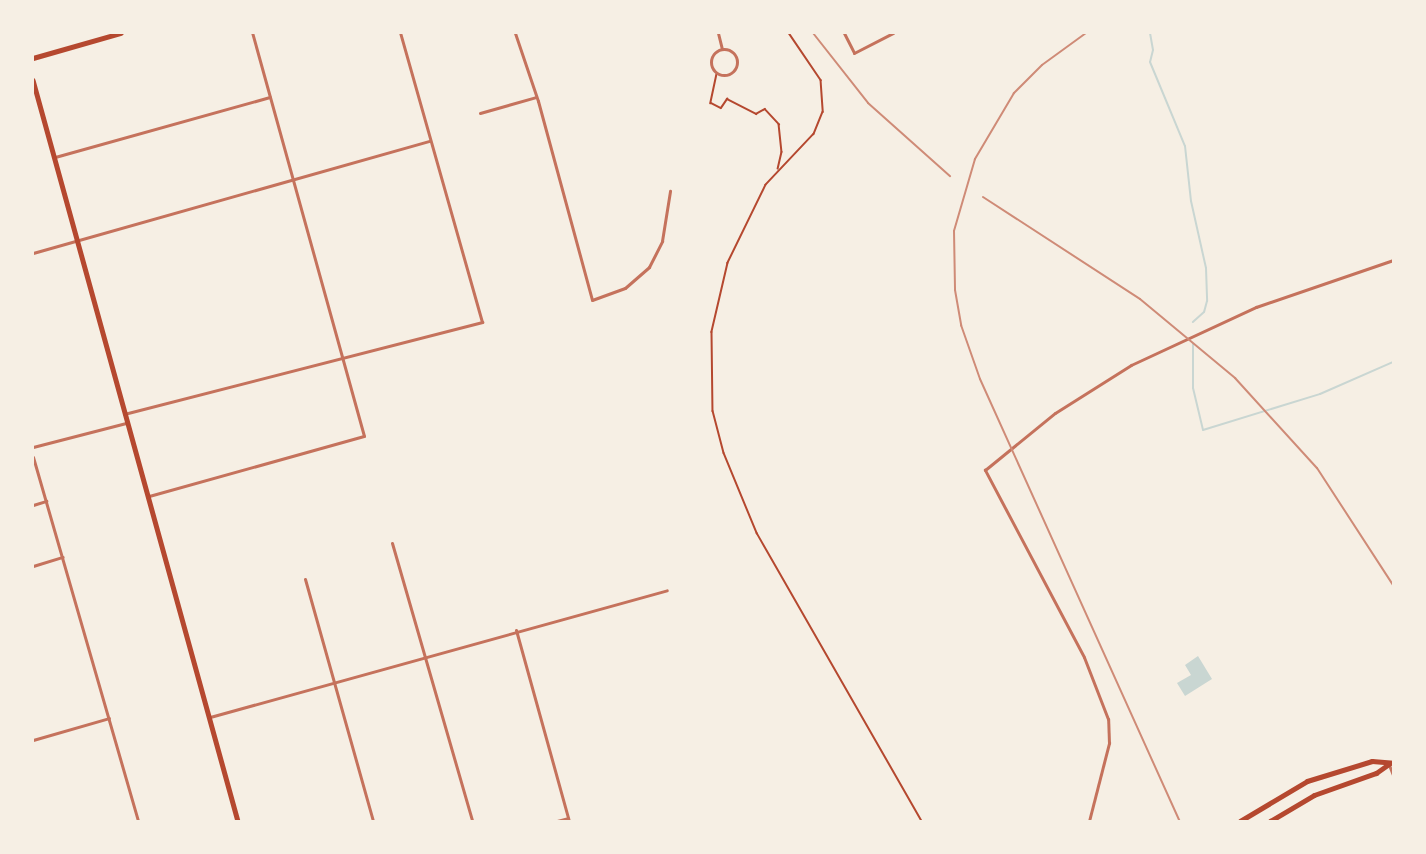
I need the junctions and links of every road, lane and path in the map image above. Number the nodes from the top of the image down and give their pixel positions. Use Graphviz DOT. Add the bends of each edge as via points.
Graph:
graph roads {
  1 [pos="121,33"];
  2 [pos="252,33"];
  3 [pos="400,33"];
  4 [pos="515,33"];
  5 [pos="718,33"];
  6 [pos="789,33"];
  7 [pos="844,33"];
  8 [pos="893,33"];
  9 [pos="722,49"];
  10 [pos="33,58"];
  11 [pos="717,74"];
  12 [pos="33,80"];
  13 [pos="270,97"];
  14 [pos="536,97"];
  15 [pos="480,113"];
  16 [pos="430,141"];
  17 [pos="53,158"];
  18 [pos="778,170"];
  19 [pos="293,180"];
  20 [pos="670,191"];
  21 [pos="76,240"];
  22 [pos="33,253"];
  23 [pos="1393,260"];
  24 [pos="342,357"];
  25 [pos="124,414"];
  26 [pos="126,423"];
  27 [pos="33,447"];
  28 [pos="33,457"];
  29 [pos="147,497"];
  30 [pos="46,501"];
  31 [pos="33,505"];
  32 [pos="392,543"];
  33 [pos="63,557"];
  34 [pos="33,566"];
  35 [pos="305,579"];
  36 [pos="668,590"];
  37 [pos="516,630"];
  38 [pos="424,654"];
  39 [pos="333,681"];
  40 [pos="210,717"];
  41 [pos="110,718"];
  42 [pos="33,740"];
  43 [pos="1391,763"];
  44 [pos="1393,775"];
  45 [pos="569,819"];
  46 [pos="138,821"];
  47 [pos="238,821"];
  48 [pos="374,821"];
  49 [pos="472,821"];
  50 [pos="557,821"];
  51 [pos="922,821"];
  52 [pos="1089,821"];
  53 [pos="1240,821"];
  54 [pos="1270,821"];
  1 -- 10 [label="main road"];
  2 -- 13 [label="street"];
  3 -- 16 [label="street"];
  4 -- 14 [label="street"];
  5 -- 9 [label="street"];
  6 -- 18 [label="path" via="817,71 824,106 814,134"];
  7 -- 8 [label="street" via="854,53"];
  9 -- 11 [label="street" via="711,59"];
  9 -- 11 [label="street" via="731,51 737,62 730,74"];
  11 -- 18 [label="path" via="711,103 721,108 727,99 756,114 765,109 779,124 782,152"];
  12 -- 17 [label="main road"];
  13 -- 17 [label="street"];
  13 -- 19 [label="street"];
  14 -- 15 [label="street"];
  14 -- 20 [label="street" via="592,300 625,288 649,267 662,241"];
  16 -- 19 [label="street"];
  16 -- 24 [label="street" via="482,322"];
  17 -- 21 [label="main road"];
  18 -- 51 [label="path" via="743,227 722,282 711,350 717,430 757,533"];
  19 -- 21 [label="street"];
  19 -- 24 [label="street"];
  21 -- 22 [label="street"];
  21 -- 25 [label="main road"];
  23 -- 52 [label="street" via="1247,312 1092,387 985,470 1084,657 1108,719 1109,743"];
  24 -- 25 [label="street"];
  24 -- 29 [label="street" via="364,436"];
  25 -- 26 [label="main road"];
  26 -- 27 [label="street"];
  26 -- 29 [label="main road"];
  28 -- 30 [label="street"];
  29 -- 40 [label="main road"];
  30 -- 31 [label="street"];
  30 -- 33 [label="street"];
  32 -- 38 [label="street"];
  33 -- 34 [label="street"];
  33 -- 41 [label="street"];
  35 -- 39 [label="street"];
  36 -- 37 [label="street"];
  37 -- 38 [label="street"];
  37 -- 45 [label="street"];
  38 -- 39 [label="street"];
  38 -- 49 [label="street"];
  39 -- 40 [label="street"];
  39 -- 48 [label="street"];
  40 -- 47 [label="main road"];
  41 -- 42 [label="street"];
  41 -- 46 [label="street"];
  43 -- 44 [label="street"];
  43 -- 53 [label="main road" via="1372,761 1308,781"];
  43 -- 54 [label="main road" via="1376,773 1314,795"];
  45 -- 50 [label="street"];
}
